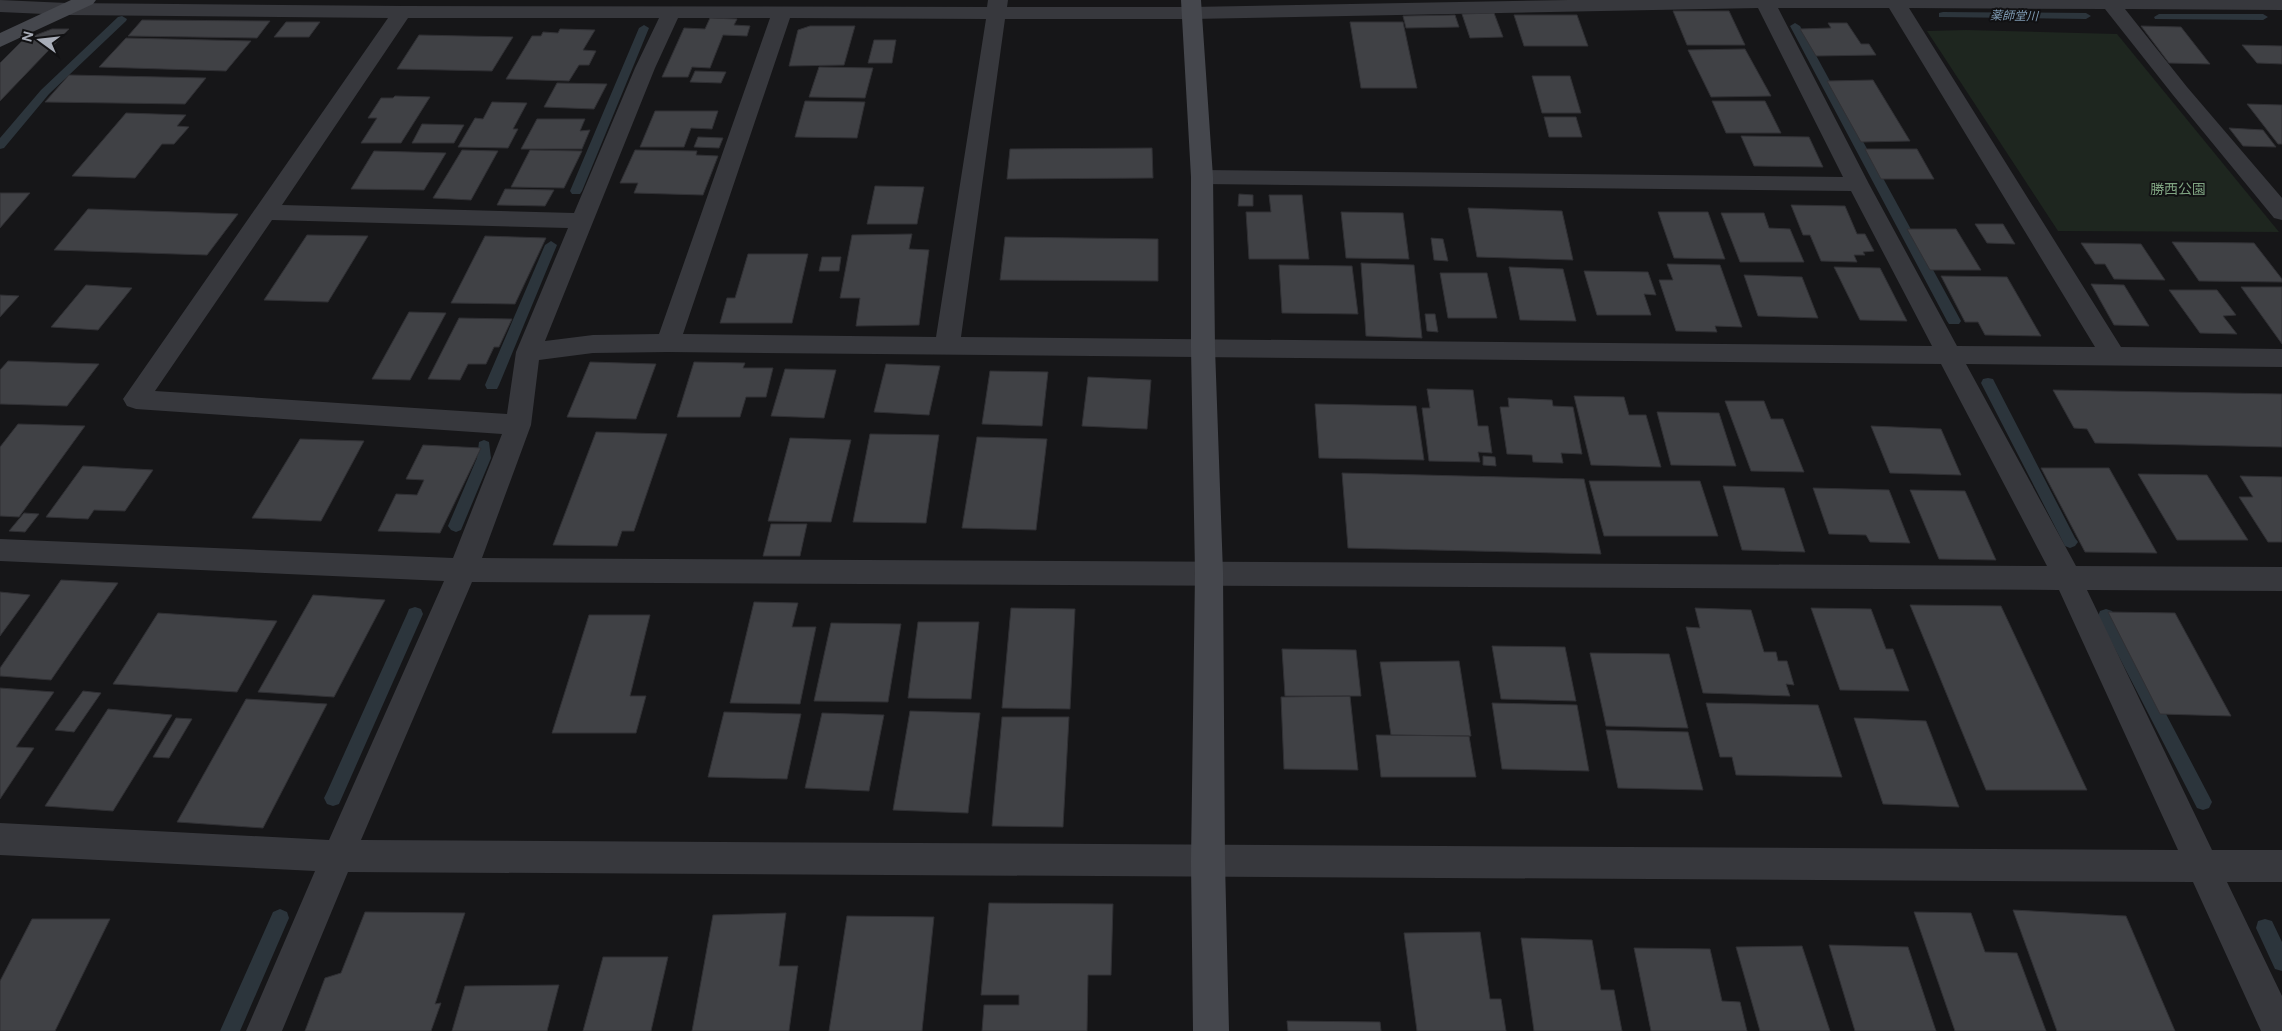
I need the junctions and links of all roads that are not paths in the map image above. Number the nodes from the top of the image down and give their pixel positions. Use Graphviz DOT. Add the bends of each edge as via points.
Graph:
graph roads {
  1 [pos="86,0"];
  2 [pos="1764,1"];
  3 [pos="1895,1"];
  4 [pos="2109,1"];
  5 [pos="1483,3"];
  6 [pos="2282,4"];
  7 [pos="0,6"];
  8 [pos="997,6"];
  9 [pos="1191,6"];
  10 [pos="67,9"];
  11 [pos="672,11"];
  12 [pos="402,12"];
  13 [pos="782,13"];
  14 [pos="0,41"];
  15 [pos="1202,177"];
  16 [pos="1858,184"];
  17 [pos="266,212"];
  18 [pos="2282,213"];
  19 [pos="583,221"];
  20 [pos="668,344"];
  21 [pos="947,346"];
  22 [pos="1203,348"];
  23 [pos="528,352"];
  24 [pos="1950,356"];
  25 [pos="2114,357"];
  26 [pos="2282,358"];
  27 [pos="518,425"];
  28 [pos="0,550"];
  29 [pos="463,570"];
  30 [pos="1209,573"];
  31 [pos="2068,579"];
  32 [pos="2282,579"];
  33 [pos="0,839"];
  34 [pos="338,856"];
  35 [pos="1208,862"];
  36 [pos="2201,865"];
  37 [pos="2282,866"];
  38 [pos="264,1031"];
  39 [pos="1211,1031"];
  40 [pos="2280,1031"];
  1 -- 10 [label="street"];
  2 -- 3 [label="street"];
  2 -- 5 [label="street"];
  2 -- 16 [label="street"];
  3 -- 4 [label="street"];
  3 -- 25 [label="street"];
  4 -- 6 [label="street"];
  4 -- 18 [label="street"];
  5 -- 9 [label="street"];
  7 -- 10 [label="street"];
  8 -- 9 [label="street"];
  8 -- 13 [label="street"];
  8 -- 21 [label="street"];
  9 -- 15 [label="street"];
  10 -- 12 [label="street"];
  10 -- 14 [label="street"];
  11 -- 12 [label="street"];
  11 -- 13 [label="street"];
  11 -- 19 [label="street" via="645,68"];
  12 -- 17 [label="street"];
  13 -- 20 [label="street"];
  15 -- 16 [label="street"];
  15 -- 22 [label="street"];
  16 -- 24 [label="street"];
  17 -- 19 [label="street"];
  17 -- 27 [label="street" via="136,399"];
  19 -- 23 [label="street"];
  20 -- 21 [label="street"];
  20 -- 23 [label="street" via="593,344"];
  21 -- 22 [label="street"];
  22 -- 24 [label="street"];
  22 -- 30 [label="street"];
  23 -- 27 [label="street"];
  24 -- 25 [label="street"];
  24 -- 31 [label="street"];
  25 -- 26 [label="street"];
  27 -- 29 [label="street"];
  28 -- 29 [label="street"];
  29 -- 30 [label="street"];
  29 -- 34 [label="street"];
  30 -- 31 [label="street"];
  30 -- 35 [label="street"];
  31 -- 32 [label="street"];
  31 -- 36 [label="street"];
  33 -- 34 [label="street"];
  34 -- 35 [label="street"];
  34 -- 38 [label="street"];
  35 -- 36 [label="street"];
  35 -- 39 [label="street"];
  36 -- 37 [label="street"];
  36 -- 40 [label="street"];
}
